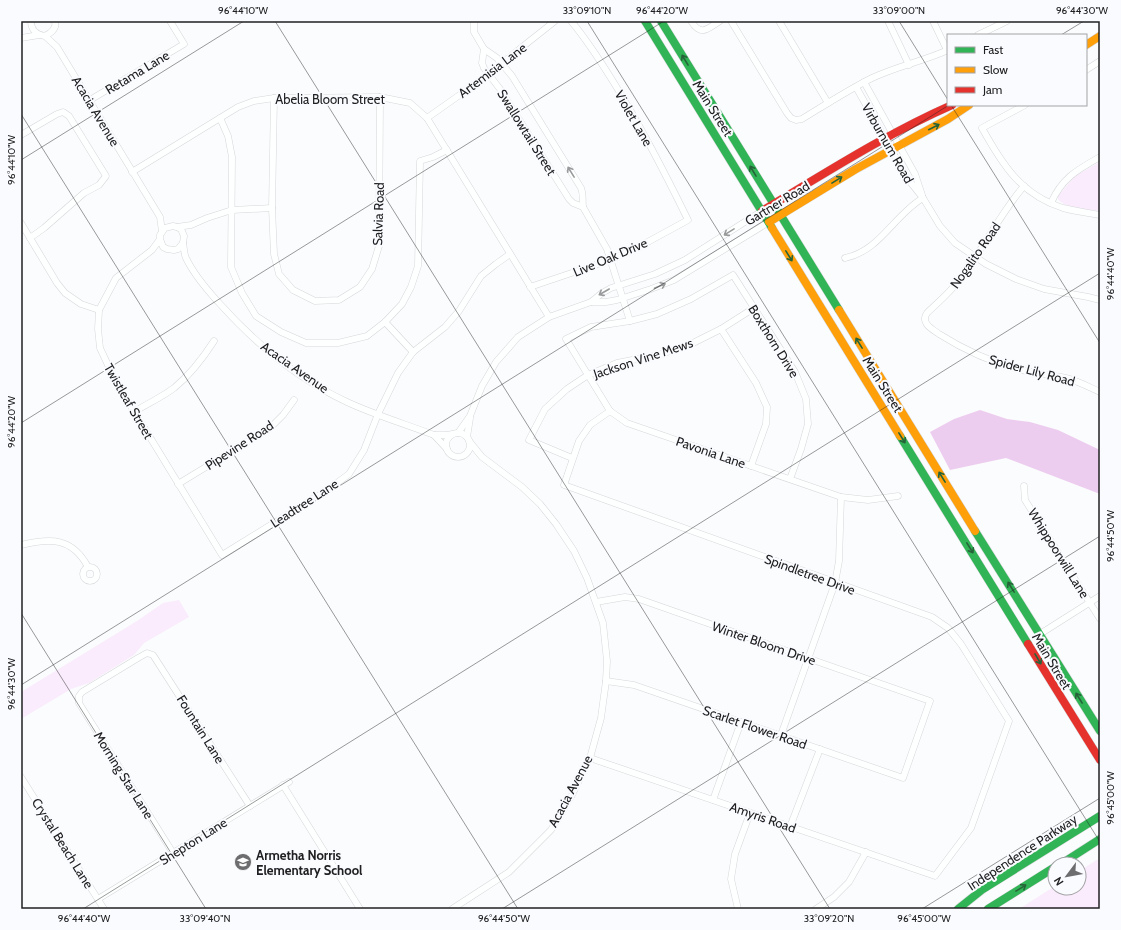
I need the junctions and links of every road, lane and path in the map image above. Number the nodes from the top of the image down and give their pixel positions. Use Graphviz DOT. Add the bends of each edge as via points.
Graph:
graph roads {
  1 [pos="170,21"];
  2 [pos="474,21"];
  3 [pos="555,21"];
  4 [pos="571,21"];
  5 [pos="645,21"];
  6 [pos="661,21"];
  7 [pos="691,21"];
  8 [pos="720,21"];
  9 [pos="731,21"];
  10 [pos="779,21"];
  11 [pos="888,21"];
  12 [pos="933,21"];
  13 [pos="1007,21"];
  14 [pos="31,22"];
  15 [pos="56,24"];
  16 [pos="980,34"];
  17 [pos="42,36"];
  18 [pos="1100,36"];
  19 [pos="21,38"];
  20 [pos="1087,44"];
  21 [pos="57,47"];
  22 [pos="484,49"];
  23 [pos="947,50"];
  24 [pos="1100,62"];
  25 [pos="501,64"];
  26 [pos="909,65"];
  27 [pos="1087,69"];
  28 [pos="488,73"];
  29 [pos="864,82"];
  30 [pos="856,87"];
  31 [pos="380,97"];
  32 [pos="274,98"];
  33 [pos="90,100"];
  34 [pos="828,103"];
  35 [pos="949,106"];
  36 [pos="968,106"];
  37 [pos="1023,106"];
  38 [pos="220,118"];
  39 [pos="427,118"];
  40 [pos="893,134"];
  41 [pos="21,135"];
  42 [pos="884,138"];
  43 [pos="899,145"];
  44 [pos="447,150"];
  45 [pos="891,150"];
  46 [pos="1100,157"];
  47 [pos="132,172"];
  48 [pos="1024,186"];
  49 [pos="923,198"];
  50 [pos="1052,203"];
  51 [pos="774,204"];
  52 [pos="583,207"];
  53 [pos="272,208"];
  54 [pos="232,210"];
  55 [pos="762,212"];
  56 [pos="1100,215"];
  57 [pos="780,216"];
  58 [pos="160,217"];
  59 [pos="688,220"];
  60 [pos="769,222"];
  61 [pos="21,223"];
  62 [pos="175,226"];
  63 [pos="192,226"];
  64 [pos="162,231"];
  65 [pos="30,238"];
  66 [pos="160,239"];
  67 [pos="184,242"];
  68 [pos="167,249"];
  69 [pos="152,250"];
  70 [pos="174,250"];
  71 [pos="510,254"];
  72 [pos="975,257"];
  73 [pos="186,258"];
  74 [pos="845,258"];
  75 [pos="610,260"];
  76 [pos="619,286"];
  77 [pos="530,287"];
  78 [pos="622,298"];
  79 [pos="1100,300"];
  80 [pos="591,302"];
  81 [pos="754,308"];
  82 [pos="99,310"];
  83 [pos="549,317"];
  84 [pos="630,321"];
  85 [pos="385,322"];
  86 [pos="925,322"];
  87 [pos="721,329"];
  88 [pos="214,341"];
  89 [pos="413,352"];
  90 [pos="588,375"];
  91 [pos="1100,392"];
  92 [pos="294,400"];
  93 [pos="610,411"];
  94 [pos="134,412"];
  95 [pos="378,414"];
  96 [pos="470,416"];
  97 [pos="455,433"];
  98 [pos="434,435"];
  99 [pos="468,439"];
  100 [pos="447,450"];
  101 [pos="467,454"];
  102 [pos="482,457"];
  103 [pos="572,458"];
  104 [pos="751,466"];
  105 [pos="790,479"];
  106 [pos="178,484"];
  107 [pos="1024,486"];
  108 [pos="898,496"];
  109 [pos="841,497"];
  110 [pos="21,545"];
  111 [pos="222,555"];
  112 [pos="88,568"];
  113 [pos="835,583"];
  114 [pos="1100,596"];
  115 [pos="596,602"];
  116 [pos="1090,603"];
  117 [pos="1100,619"];
  118 [pos="1040,634"];
  119 [pos="808,658"];
  120 [pos="606,681"];
  121 [pos="79,696"];
  122 [pos="741,722"];
  123 [pos="1100,731"];
  124 [pos="781,736"];
  125 [pos="820,749"];
  126 [pos="590,758"];
  127 [pos="1100,760"];
  128 [pos="21,777"];
  129 [pos="903,778"];
  130 [pos="713,800"];
  131 [pos="250,806"];
  132 [pos="750,813"];
  133 [pos="1100,816"];
  134 [pos="790,827"];
  135 [pos="1100,840"];
  136 [pos="866,852"];
  137 [pos="173,853"];
  138 [pos="1074,856"];
  139 [pos="1047,873"];
  140 [pos="935,876"];
  141 [pos="98,899"];
  142 [pos="104,909"];
  143 [pos="360,909"];
  144 [pos="452,909"];
  145 [pos="738,909"];
  146 [pos="816,909"];
  147 [pos="958,909"];
  148 [pos="988,909"];
  1 -- 33 [label="street, Retama Lane" via="184,44"];
  2 -- 22 [label="street, Swallowtail Street" via="474,32"];
  3 -- 25 [label="street, Artemisia Lane"];
  4 -- 59 [label="street, Violet Lane" via="583,35 626,103"];
  5 -- 55 [label="main road, Main Street"];
  51 -- 6 [label="main road, Main Street, one-way"];
  7 -- 8 [label="street" via="696,29 704,31"];
  9 -- 34 [label="street" via="787,113 794,120 802,119"];
  10 -- 34 [label="street"];
  11 -- 26 [label="street"];
  12 -- 23 [label="street"];
  13 -- 16 [label="street"];
  14 -- 17 [label="street" via="33,30"];
  14 -- 19 [label="street"];
  15 -- 17 [label="street"];
  15 -- 21 [label="street"];
  17 -- 19 [label="street"];
  17 -- 21 [label="street"];
  18 -- 20 [label="main road"];
  21 -- 33 [label="street, Acacia Avenue"];
  22 -- 25 [label="street, Swallowtail Street"];
  22 -- 28 [label="street, Swallowtail Street" via="482,63"];
  23 -- 26 [label="street"];
  24 -- 27 [label="street"];
  25 -- 28 [label="street, Artemisia Lane"];
  52 -- 25 [label="street, Swallowtail Street, one-way" via="584,194 581,188 512,76"];
  26 -- 29 [label="street"];
  28 -- 39 [label="street, Artemisia Lane"];
  28 -- 52 [label="street, Swallowtail Street" via="569,199"];
  29 -- 30 [label="street"];
  29 -- 40 [label="street, Virburnum Road"];
  30 -- 34 [label="street"];
  30 -- 42 [label="street, Virburnum Road"];
  31 -- 32 [label="street, Abelia Bloom Street"];
  31 -- 39 [label="street, Abelia Bloom Street" via="410,103"];
  31 -- 53 [label="street, Salvia Road" via="379,246 372,269 360,287 339,300 315,301 293,290 279,274 274,254"];
  32 -- 38 [label="street, Abelia Bloom Street" via="254,101"];
  32 -- 53 [label="street, Salvia Road"];
  33 -- 47 [label="street, Acacia Avenue"];
  35 -- 40 [label="main road, Gartner Road"];
  43 -- 36 [label="main road, Gartner Road, one-way"];
  37 -- 48 [label="street" via="982,128 1002,164"];
  38 -- 47 [label="street, Abelia Bloom Street"];
  38 -- 54 [label="street" via="228,136 232,157"];
  39 -- 44 [label="street, Abelia Bloom Street"];
  40 -- 42 [label="main road, Gartner Road"];
  40 -- 43 [label="street, Virburnum Road"];
  41 -- 65 [label="street" via="63,112 69,116 106,176 99,185 84,193"];
  42 -- 45 [label="street, Virburnum Road"];
  42 -- 51 [label="main road, Gartner Road"];
  43 -- 45 [label="main road, Gartner Road"];
  43 -- 49 [label="street, Virburnum Road" via="915,174"];
  44 -- 71 [label="street, Abelia Bloom Street"];
  44 -- 85 [label="street" via="420,161 418,266 402,304"];
  45 -- 49 [label="street, Virburnum Road" via="906,178"];
  57 -- 45 [label="main road, Gartner Road, one-way"];
  46 -- 50 [label="street" via="1070,176 1058,190"];
  47 -- 58 [label="street, Acacia Avenue"];
  48 -- 50 [label="street"];
  48 -- 72 [label="street, Nogalito Road"];
  49 -- 72 [label="street, Virburnum Road" via="945,232 961,248"];
  49 -- 74 [label="street" via="907,210 873,246"];
  50 -- 56 [label="street"];
  51 -- 55 [label="main road, Gartner Road"];
  51 -- 57 [label="main road, Main Street"];
  52 -- 75 [label="street, Swallowtail Street" via="607,248"];
  53 -- 54 [label="street"];
  54 -- 63 [label="street" via="206,218"];
  54 -- 85 [label="street" via="232,267 242,293 256,316 281,332 306,343 338,343 367,336"];
  55 -- 60 [label="main road, Main Street"];
  55 -- 76 [label="street, Gartner Road, one-way" via="685,260 655,274"];
  57 -- 60 [label="main road, Gartner Road"];
  118 -- 57 [label="main road, Main Street, one-way"];
  58 -- 62 [label="street, Acacia Avenue"];
  58 -- 64 [label="street, Acacia Avenue"];
  59 -- 75 [label="street, Live Oak Drive"];
  78 -- 60 [label="street, Gartner Road, one-way" via="674,280"];
  60 -- 127 [label="main road, Main Street, one-way"];
  61 -- 65 [label="street"];
  62 -- 63 [label="street"];
  62 -- 64 [label="street" via="168,226"];
  62 -- 67 [label="street" via="183,232"];
  63 -- 67 [label="street"];
  64 -- 66 [label="street"];
  65 -- 82 [label="street" via="57,283 66,293 80,304"];
  66 -- 68 [label="street" via="161,244"];
  66 -- 69 [label="street, Twistleaf Street"];
  67 -- 70 [label="street" via="181,247"];
  67 -- 73 [label="street, Acacia Avenue"];
  68 -- 69 [label="street"];
  68 -- 70 [label="street"];
  69 -- 82 [label="street, Twistleaf Street" via="116,278"];
  70 -- 73 [label="street, Acacia Avenue"];
  71 -- 77 [label="street, Abelia Bloom Street"];
  71 -- 89 [label="street, Leadtree Lane" via="481,276 459,311"];
  72 -- 79 [label="street, Virburnum Road" via="1025,283"];
  72 -- 86 [label="street, Nogalito Road" via="951,290 925,316"];
  73 -- 95 [label="street, Acacia Avenue" via="210,293 268,351 327,391"];
  75 -- 76 [label="street, Swallowtail Street"];
  75 -- 77 [label="street, Live Oak Drive"];
  76 -- 78 [label="street, Swallowtail Street"];
  76 -- 80 [label="street, Gartner Road, one-way" via="602,293"];
  77 -- 83 [label="street, Abelia Bloom Street"];
  78 -- 80 [label="street, Gartner Road"];
  78 -- 84 [label="street, Swallowtail Street"];
  80 -- 83 [label="street, Gartner Road"];
  81 -- 84 [label="street, Boxthorn Drive" via="733,275 692,299 658,314"];
  81 -- 87 [label="street, Jackson Vine Mews"];
  81 -- 105 [label="street, Boxthorn Drive" via="795,372 806,399 808,424"];
  82 -- 94 [label="street, Twistleaf Street" via="100,348"];
  83 -- 96 [label="street, Gartner Road" via="518,337 496,362 482,386"];
  84 -- 90 [label="street, Pavonia Lane" via="591,327 566,339"];
  85 -- 89 [label="street"];
  86 -- 91 [label="street, Spider Lily Road" via="956,344 990,360 1025,371 1070,379"];
  87 -- 90 [label="street, Jackson Vine Mews" via="686,346 658,355 617,363"];
  87 -- 104 [label="street" via="756,383 766,407 766,424"];
  88 -- 94 [label="street" via="202,359 173,389"];
  89 -- 95 [label="street, Leadtree Lane" via="398,373"];
  90 -- 93 [label="street, Pavonia Lane"];
  90 -- 103 [label="street, Jackson Vine Mews" via="567,389 545,409 529,440"];
  92 -- 106 [label="street, Pipevine Road" via="270,428"];
  93 -- 103 [label="street" via="590,425"];
  93 -- 104 [label="street, Pavonia Lane" via="628,423"];
  94 -- 106 [label="street, Twistleaf Street"];
  95 -- 98 [label="street, Acacia Avenue"];
  95 -- 111 [label="street, Leadtree Lane" via="364,450 349,474"];
  96 -- 97 [label="street"];
  96 -- 99 [label="street"];
  97 -- 98 [label="street"];
  97 -- 99 [label="street"];
  97 -- 100 [label="street" via="446,440"];
  98 -- 100 [label="street"];
  99 -- 101 [label="street" via="470,446"];
  99 -- 102 [label="street"];
  100 -- 101 [label="street" via="453,456"];
  101 -- 102 [label="street"];
  102 -- 115 [label="street, Acacia Avenue" via="522,487 556,524 574,551"];
  103 -- 113 [label="street, Spindletree Drive" via="564,486"];
  104 -- 105 [label="street, Pavonia Lane"];
  105 -- 109 [label="street, Pavonia Lane"];
  106 -- 111 [label="street, Twistleaf Street"];
  107 -- 116 [label="street, Whippoorwill Lane" via="1026,500"];
  108 -- 109 [label="street, Pavonia Lane" via="868,500"];
  109 -- 113 [label="street" via="839,561"];
  110 -- 112 [label="street" via="46,540 61,542 77,552"];
  113 -- 119 [label="street"];
  113 -- 140 [label="street, Spindletree Drive" via="932,617 948,628 961,644 1009,721 971,828"];
  114 -- 116 [label="street"];
  115 -- 119 [label="street, Winter Bloom Drive" via="625,597 639,599"];
  115 -- 120 [label="street, Acacia Avenue" via="603,623 607,661"];
  116 -- 117 [label="street, Whippoorwill Lane"];
  116 -- 118 [label="street"];
  123 -- 118 [label="main road, Main Street, one-way"];
  119 -- 124 [label="street"];
  119 -- 129 [label="street, Winter Bloom Drive" via="930,701"];
  120 -- 122 [label="street, Scarlet Flower Road" via="634,685"];
  120 -- 126 [label="street, Acacia Avenue" via="601,718"];
  121 -- 131 [label="street, Fountain Lane" via="138,658 150,654"];
  121 -- 137 [label="street, Morning Star Lane" via="81,705"];
  122 -- 124 [label="street, Scarlet Flower Road"];
  122 -- 130 [label="street"];
  124 -- 125 [label="street, Scarlet Flower Road"];
  125 -- 129 [label="street, Scarlet Flower Road"];
  125 -- 134 [label="street"];
  126 -- 130 [label="street, Amyris Road"];
  126 -- 144 [label="street, Acacia Avenue" via="551,830 509,872"];
  128 -- 141 [label="street, Crystal Beach Lane"];
  130 -- 132 [label="street, Amyris Road"];
  131 -- 137 [label="street, Shepton Lane"];
  131 -- 143 [label="street, Shepton Lane" via="286,784"];
  132 -- 134 [label="street, Amyris Road"];
  132 -- 145 [label="street" via="735,854 731,879"];
  133 -- 147 [label="main road, Independence Parkway" via="984,889"];
  134 -- 136 [label="street, Amyris Road"];
  135 -- 138 [label="main road"];
  136 -- 140 [label="street, Amyris Road"];
  136 -- 146 [label="street" via="849,882"];
  137 -- 141 [label="street, Shepton Lane"];
  148 -- 139 [label="main road, one-way"];
  141 -- 142 [label="street, Crystal Beach Lane"];
}
